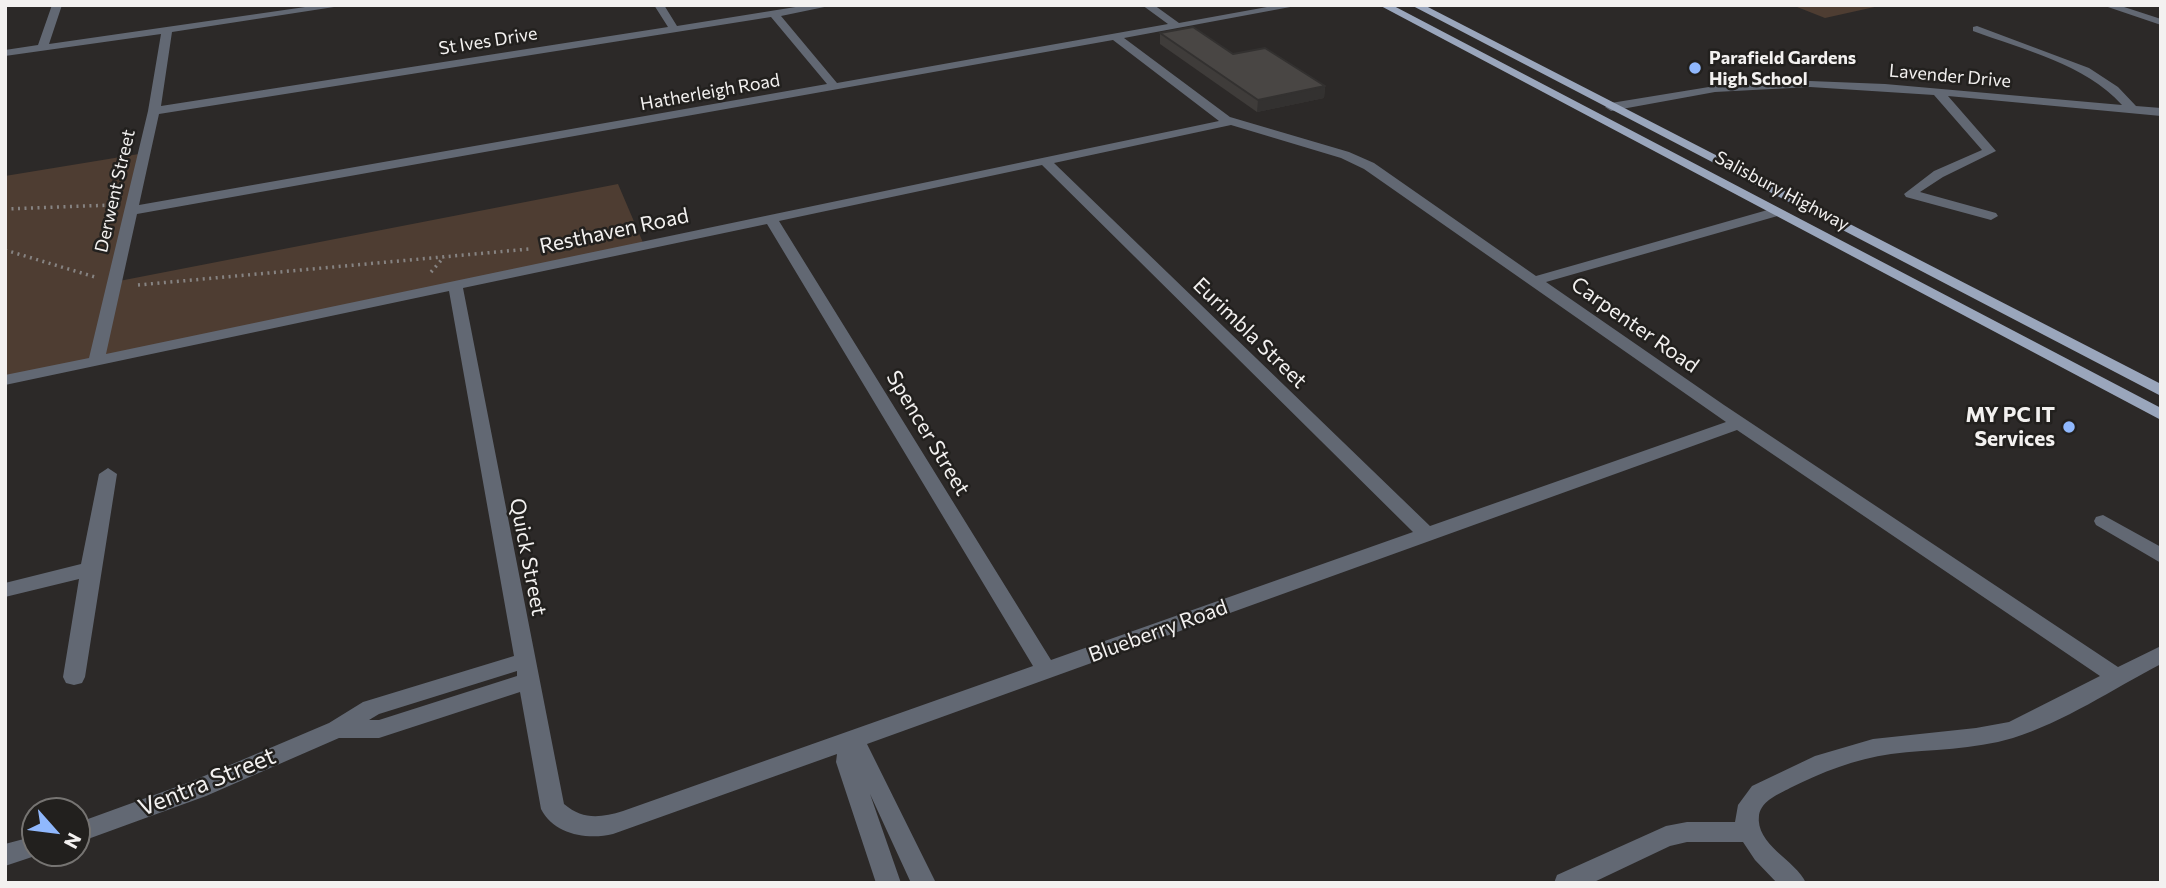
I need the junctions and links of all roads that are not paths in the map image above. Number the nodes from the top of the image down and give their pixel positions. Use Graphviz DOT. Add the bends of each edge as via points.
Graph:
graph roads {
  1 [pos="57,5"];
  2 [pos="342,5"];
  3 [pos="659,5"];
  4 [pos="829,5"];
  5 [pos="1147,5"];
  6 [pos="1296,5"];
  7 [pos="1384,5"];
  8 [pos="1416,5"];
  9 [pos="2107,5"];
  10 [pos="774,14"];
  11 [pos="2161,22"];
  12 [pos="1179,27"];
  13 [pos="167,29"];
  14 [pos="674,29"];
  15 [pos="1977,29"];
  16 [pos="1117,38"];
  17 [pos="42,47"];
  18 [pos="5,53"];
  19 [pos="836,88"];
  20 [pos="1938,92"];
  21 [pos="1611,107"];
  22 [pos="2132,109"];
  23 [pos="154,111"];
  24 [pos="1588,112"];
  25 [pos="2161,112"];
  26 [pos="1230,122"];
  27 [pos="1045,161"];
  28 [pos="1800,204"];
  29 [pos="130,211"];
  30 [pos="1776,212"];
  31 [pos="1991,216"];
  32 [pos="771,219"];
  33 [pos="1534,281"];
  34 [pos="455,285"];
  35 [pos="96,360"];
  36 [pos="5,380"];
  37 [pos="2161,391"];
  38 [pos="2161,415"];
  39 [pos="1739,423"];
  40 [pos="108,474"];
  41 [pos="2103,521"];
  42 [pos="1426,535"];
  43 [pos="2161,556"];
  44 [pos="90,569"];
  45 [pos="5,590"];
  46 [pos="2161,654"];
  47 [pos="526,671"];
  48 [pos="1047,671"];
  49 [pos="74,677"];
  50 [pos="2117,677"];
  51 [pos="850,740"];
  52 [pos="575,825"];
  53 [pos="91,828"];
  54 [pos="1750,832"];
  55 [pos="888,883"];
  56 [pos="924,883"];
  57 [pos="1566,883"];
  58 [pos="1794,883"];
  1 -- 17 [label="street"];
  2 -- 13 [label="street"];
  3 -- 14 [label="street"];
  4 -- 10 [label="street, St Ives Drive"];
  5 -- 12 [label="street"];
  6 -- 12 [label="street, Hatherleigh Road"];
  7 -- 24 [label="main road, Salisbury Highway"];
  8 -- 21 [label="main road, Salisbury Highway"];
  9 -- 11 [label="street"];
  10 -- 14 [label="street, St Ives Drive"];
  10 -- 19 [label="street"];
  12 -- 16 [label="street, Hatherleigh Road"];
  13 -- 17 [label="street"];
  13 -- 23 [label="street, Derwent Street"];
  14 -- 23 [label="street, St Ives Drive"];
  15 -- 22 [label="street" via="2085,70 2114,89"];
  16 -- 19 [label="street, Hatherleigh Road"];
  16 -- 26 [label="street, Carpenter Road"];
  17 -- 18 [label="street"];
  19 -- 29 [label="street, Hatherleigh Road"];
  20 -- 21 [label="street, Lavender Drive" via="1779,85 1715,89"];
  20 -- 22 [label="street, Lavender Drive"];
  20 -- 31 [label="street" via="1990,151 1940,170 1911,194"];
  21 -- 24 [label="main road"];
  21 -- 28 [label="main road, Salisbury Highway"];
  22 -- 25 [label="street, Lavender Drive"];
  23 -- 29 [label="street, Derwent Street"];
  24 -- 30 [label="main road, Salisbury Highway"];
  26 -- 27 [label="street, Resthaven Road"];
  26 -- 33 [label="street, Carpenter Road" via="1360,160"];
  27 -- 32 [label="street, Resthaven Road"];
  27 -- 42 [label="street, Eurimbla Street"];
  28 -- 30 [label="main road"];
  28 -- 37 [label="main road, Salisbury Highway"];
  29 -- 35 [label="street, Derwent Street"];
  30 -- 33 [label="street"];
  30 -- 38 [label="main road, Salisbury Highway"];
  32 -- 34 [label="street, Resthaven Road"];
  32 -- 48 [label="street, Spencer Street"];
  33 -- 39 [label="street, Carpenter Road"];
  34 -- 35 [label="street, Resthaven Road"];
  34 -- 47 [label="street, Quick Street"];
  35 -- 36 [label="street, Resthaven Road"];
  39 -- 42 [label="street, Blueberry Road"];
  39 -- 50 [label="street, Carpenter Road"];
  40 -- 44 [label="street"];
  41 -- 43 [label="street"];
  42 -- 48 [label="street, Blueberry Road"];
  44 -- 45 [label="street"];
  44 -- 49 [label="street"];
  46 -- 50 [label="street"];
  47 -- 52 [label="street, Quick Street" via="553,809"];
  47 -- 53 [label="street, Ventra Street" via="379,729 337,729 198,789"];
  48 -- 51 [label="street, Blueberry Road"];
  50 -- 54 [label="street" via="2028,724 1997,735 1890,745 1834,757 1760,793 1746,812"];
  51 -- 52 [label="street, Blueberry Road" via="611,826"];
  51 -- 55 [label="street" via="847,762"];
  51 -- 56 [label="street" via="863,755"];
  54 -- 57 [label="street" via="1666,836"];
  54 -- 58 [label="street" via="1760,850"];
}
